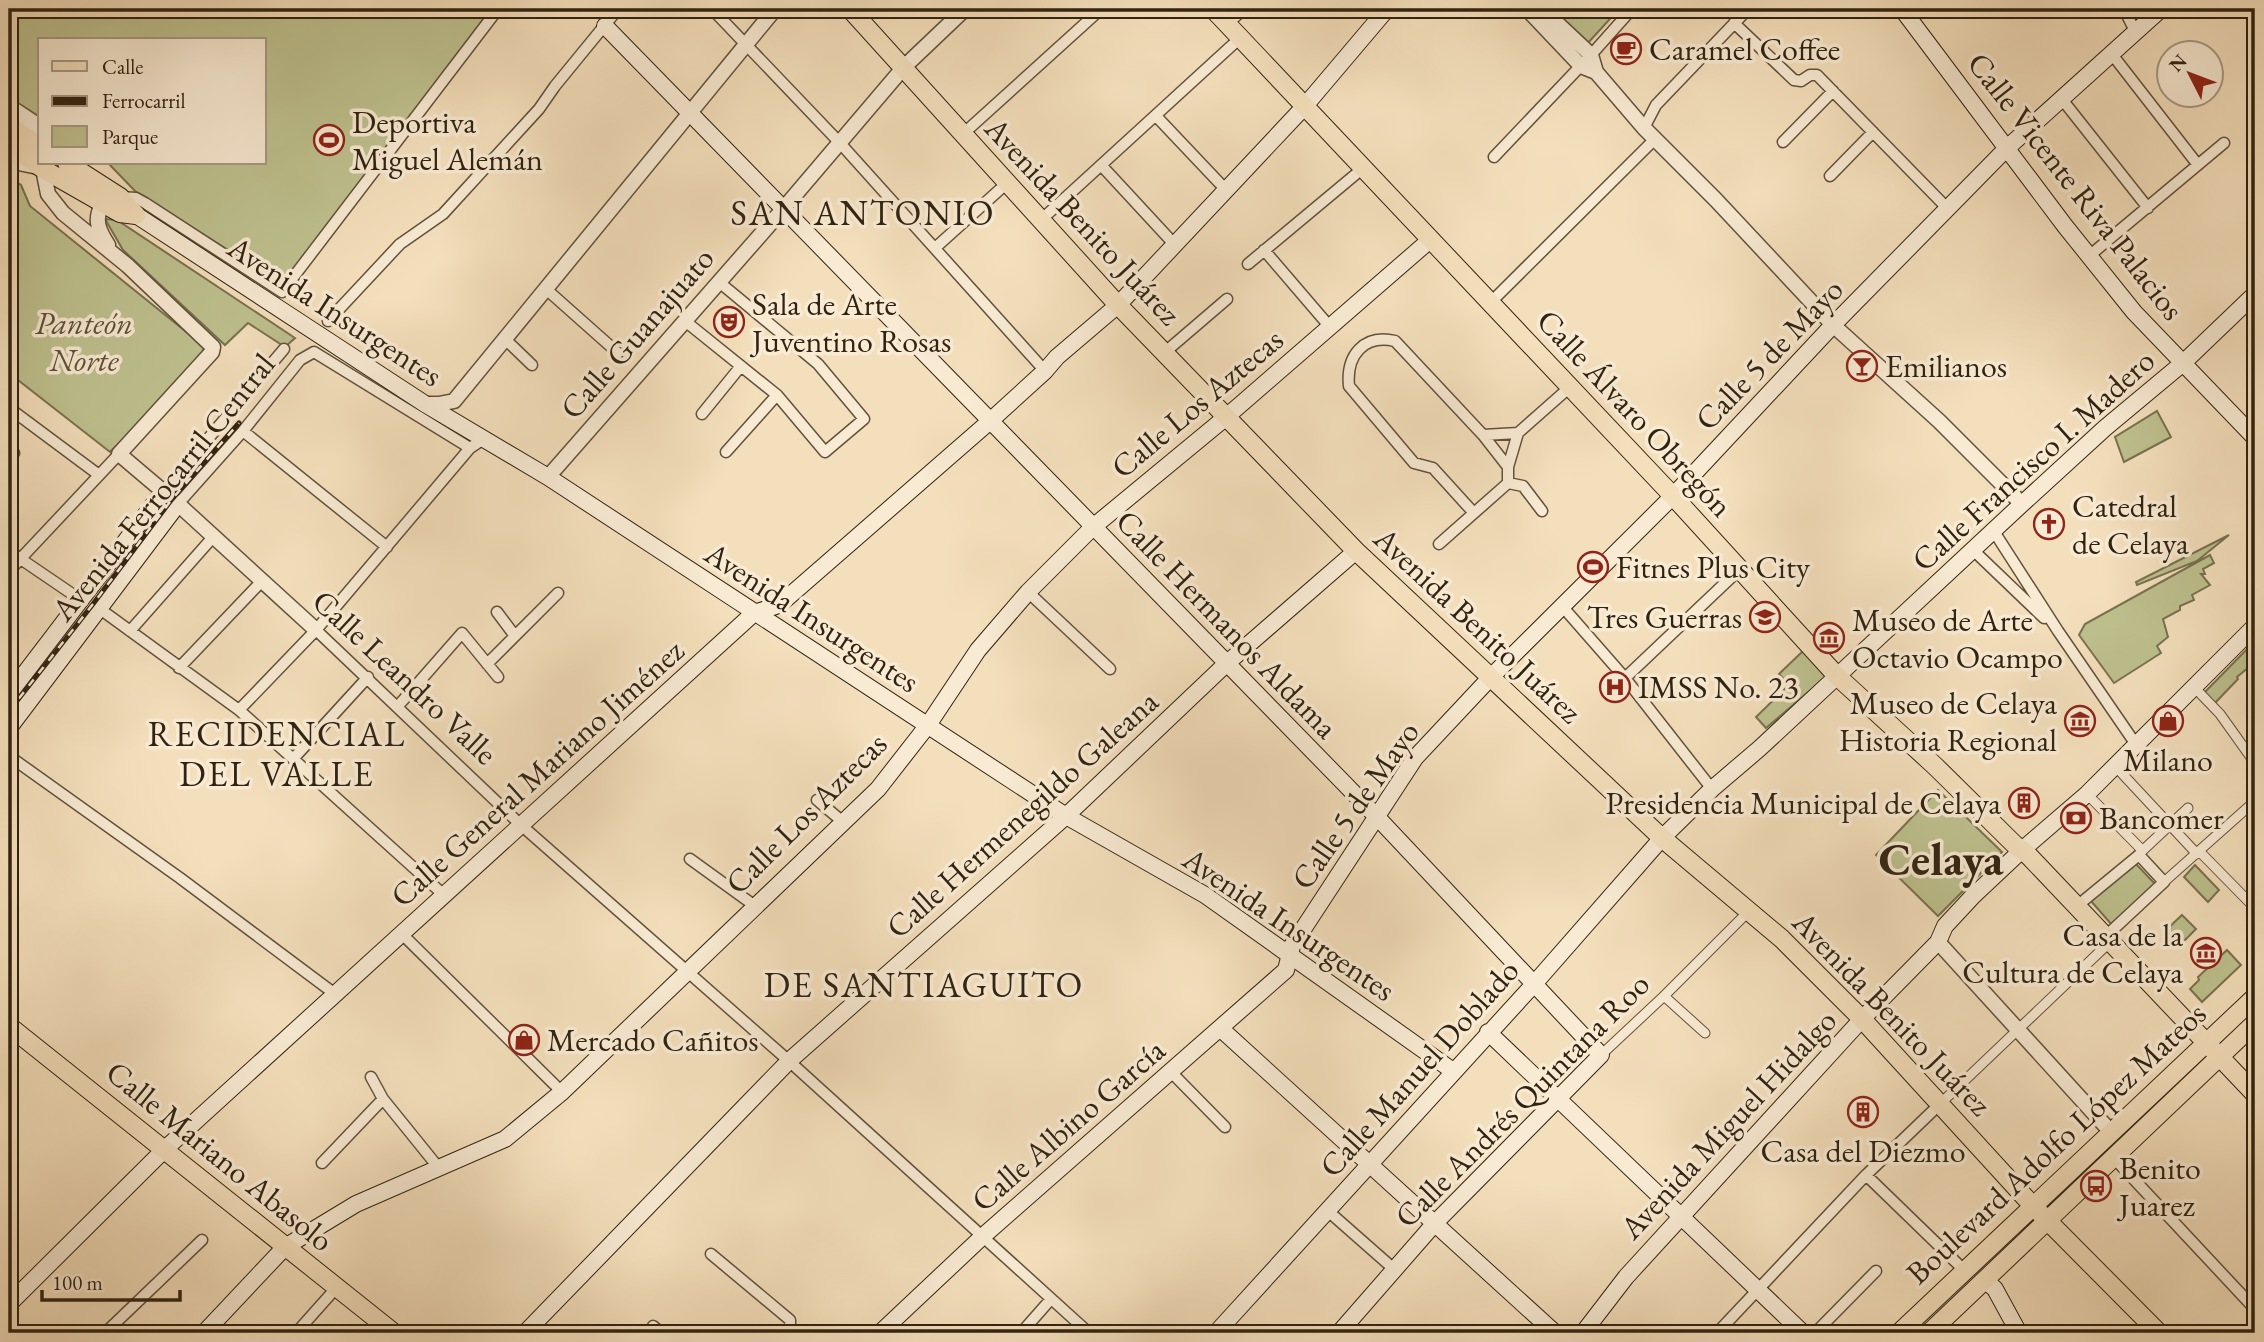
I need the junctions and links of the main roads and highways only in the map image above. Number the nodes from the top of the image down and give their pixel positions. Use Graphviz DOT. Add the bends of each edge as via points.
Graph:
graph roads {
  1 [pos="1213,9"];
  2 [pos="1387,9"];
  3 [pos="1902,9"];
  4 [pos="2161,9"];
  5 [pos="854,10"];
  6 [pos="605,26"];
  7 [pos="1304,107"];
  8 [pos="9,126"];
  9 [pos="9,145"];
  10 [pos="38,145"];
  11 [pos="2007,148"];
  12 [pos="69,164"];
  13 [pos="111,200"];
  14 [pos="136,215"];
  15 [pos="1430,240"];
  16 [pos="2255,294"];
  17 [pos="1118,304"];
  18 [pos="2183,363"];
  19 [pos="1225,418"];
  20 [pos="989,422"];
  21 [pos="2255,438"];
  22 [pos="163,492"];
  23 [pos="1673,496"];
  24 [pos="178,504"];
  25 [pos="1093,527"];
  26 [pos="1356,551"];
  27 [pos="754,613"];
  28 [pos="2254,630"];
  29 [pos="1226,664"];
  30 [pos="1837,676"];
  31 [pos="1490,678"];
  32 [pos="9,694"];
  33 [pos="928,725"];
  34 [pos="9,728"];
  35 [pos="1066,816"];
  36 [pos="1377,817"];
  37 [pos="1662,838"];
  38 [pos="2022,850"];
  39 [pos="1290,957"];
  40 [pos="1534,984"];
  41 [pos="2255,998"];
  42 [pos="1862,1019"];
  43 [pos="2255,1023"];
  44 [pos="9,1026"];
  45 [pos="1221,1029"];
  46 [pos="1488,1032"];
  47 [pos="2205,1043"];
  48 [pos="1601,1055"];
  49 [pos="2218,1057"];
  50 [pos="1453,1072"];
  51 [pos="2255,1094"];
  52 [pos="1558,1097"];
  53 [pos="165,1149"];
  54 [pos="1371,1164"];
  55 [pos="2032,1206"];
  56 [pos="1683,1216"];
  57 [pos="2048,1219"];
  58 [pos="1435,1223"];
  59 [pos="285,1247"];
  60 [pos="1985,1280"];
  61 [pos="11,1299"];
  62 [pos="204,1333"];
  63 [pos="394,1333"];
  64 [pos="525,1333"];
  65 [pos="880,1333"];
  66 [pos="1216,1333"];
  67 [pos="1339,1333"];
  68 [pos="1555,1333"];
  69 [pos="1583,1333"];
  70 [pos="1803,1333"];
  71 [pos="1899,1333"];
  72 [pos="1929,1333"];
  73 [pos="2019,1333"];
  74 [pos="2160,1333"];
  1 -- 7 [label="main road, Calle Álvaro Obregón"];
  2 -- 7 [label="main road, Calle General Mariano Jiménez"];
  3 -- 11 [label="main road, Calle Vicente Riva Palacios"];
  4 -- 11 [label="main road, Calle 5 de Mayo"];
  5 -- 17 [label="main road, Avenida Benito Juárez"];
  6 -- 20 [label="main road, Calle Hermanos Aldama"];
  7 -- 15 [label="main road, Calle Álvaro Obregón"];
  7 -- 17 [label="main road, Calle General Mariano Jiménez"];
  8 -- 10 [label="main road"];
  9 -- 13 [label="main road" via="42,168"];
  11 -- 18 [label="main road, Calle Vicente Riva Palacios" via="2062,228"];
  11 -- 23 [label="main road, Calle 5 de Mayo"];
  12 -- 13 [label="main road"];
  13 -- 14 [label="main road"];
  14 -- 27 [label="main road, Avenida Insurgentes"];
  15 -- 19 [label="main road, Calle Los Aztecas"];
  15 -- 23 [label="main road, Calle Álvaro Obregón"];
  16 -- 18 [label="main road, Calle Francisco I. Madero"];
  17 -- 19 [label="main road, Avenida Benito Juárez"];
  17 -- 20 [label="main road, Calle General Mariano Jiménez"];
  18 -- 21 [label="main road, Calle Vicente Riva Palacios"];
  18 -- 30 [label="main road, Calle Francisco I. Madero" via="2112,422"];
  19 -- 25 [label="main road, Calle Los Aztecas"];
  19 -- 26 [label="main road, Avenida Benito Juárez"];
  20 -- 25 [label="main road, Calle Hermanos Aldama"];
  20 -- 27 [label="main road, Calle General Mariano Jiménez" via="779,605"];
  22 -- 32 [label="main road, Avenida Ferrocarril Central"];
  23 -- 30 [label="main road, Calle Álvaro Obregón"];
  23 -- 31 [label="main road, Calle 5 de Mayo"];
  24 -- 34 [label="main road, Avenida Ferrocarril Central"];
  25 -- 29 [label="main road, Calle Hermanos Aldama"];
  25 -- 33 [label="main road, Calle Los Aztecas" via="978,650"];
  26 -- 29 [label="main road, Calle Hermenegildo Galeana"];
  26 -- 31 [label="main road, Avenida Benito Juárez"];
  27 -- 33 [label="main road, Avenida Insurgentes"];
  27 -- 53 [label="main road, Calle General Mariano Jiménez"];
  28 -- 38 [label="main road" via="2087,794"];
  29 -- 35 [label="main road, Calle Hermenegildo Galeana"];
  29 -- 36 [label="main road, Calle Hermanos Aldama"];
  30 -- 37 [label="main road, Calle Francisco I. Madero"];
  30 -- 38 [label="main road, Calle Álvaro Obregón"];
  31 -- 36 [label="main road, Calle 5 de Mayo" via="1415,758"];
  31 -- 37 [label="main road, Avenida Benito Juárez"];
  33 -- 35 [label="main road, Avenida Insurgentes"];
  33 -- 59 [label="main road, Calle Los Aztecas" via="878,789 562,1092 505,1139 356,1204"];
  35 -- 39 [label="main road, Avenida Insurgentes" via="1205,895"];
  35 -- 64 [label="main road, Calle Hermenegildo Galeana" via="789,1061"];
  36 -- 39 [label="main road, Calle 5 de Mayo" via="1292,946"];
  36 -- 40 [label="main road, Calle Hermanos Aldama"];
  37 -- 40 [label="main road, Calle Manuel Doblado"];
  37 -- 42 [label="main road, Avenida Benito Juárez" via="1782,939"];
  38 -- 42 [label="main road, Avenida Miguel Hidalgo" via="1945,926 1938,942"];
  38 -- 47 [label="main road, Calle Álvaro Obregón"];
  39 -- 45 [label="main road, Calle Albino García" via="1286,970"];
  39 -- 50 [label="main road, Avenida Insurgentes"];
  40 -- 46 [label="main road, Calle Manuel Doblado"];
  40 -- 48 [label="main road, Calle Hermanos Aldama"];
  41 -- 47 [label="main road, Boulevard Adolfo López Mateos"];
  42 -- 55 [label="main road, Avenida Benito Juárez"];
  42 -- 56 [label="main road, Avenida Miguel Hidalgo"];
  43 -- 49 [label="main road, Boulevard Adolfo López Mateos"];
  44 -- 53 [label="main road, Calle Mariano Abasolo"];
  45 -- 54 [label="main road"];
  45 -- 65 [label="main road, Calle Albino García" via="982,1237"];
  46 -- 50 [label="main road, Calle Manuel Doblado"];
  46 -- 52 [label="main road"];
  47 -- 49 [label="main road, Calle Álvaro Obregón"];
  47 -- 55 [label="main road, Boulevard Adolfo López Mateos"];
  48 -- 52 [label="main road, Calle Andrés Quintana Roo"];
  49 -- 51 [label="main road, Calle Álvaro Obregón"];
  49 -- 57 [label="main road, Boulevard Adolfo López Mateos"];
  50 -- 54 [label="main road, Calle Manuel Doblado"];
  52 -- 56 [label="main road"];
  52 -- 58 [label="main road, Calle Andrés Quintana Roo"];
  53 -- 59 [label="main road, Calle Mariano Abasolo"];
  53 -- 61 [label="main road, Calle General Mariano Jiménez"];
  54 -- 58 [label="main road"];
  54 -- 66 [label="main road, Calle Manuel Doblado"];
  55 -- 57 [label="main road, Avenida Benito Juárez"];
  55 -- 71 [label="main road, Boulevard Adolfo López Mateos"];
  56 -- 69 [label="main road, Avenida Miguel Hidalgo" via="1626,1276"];
  56 -- 70 [label="main road"];
  57 -- 60 [label="main road, Boulevard Adolfo López Mateos"];
  57 -- 74 [label="main road"];
  58 -- 67 [label="main road, Calle Andrés Quintana Roo"];
  58 -- 68 [label="main road"];
  59 -- 62 [label="main road, Calle Los Aztecas"];
  59 -- 63 [label="main road, Calle Mariano Abasolo"];
  60 -- 72 [label="main road, Boulevard Adolfo López Mateos"];
  60 -- 73 [label="main road" via="1995,1289"];
}
